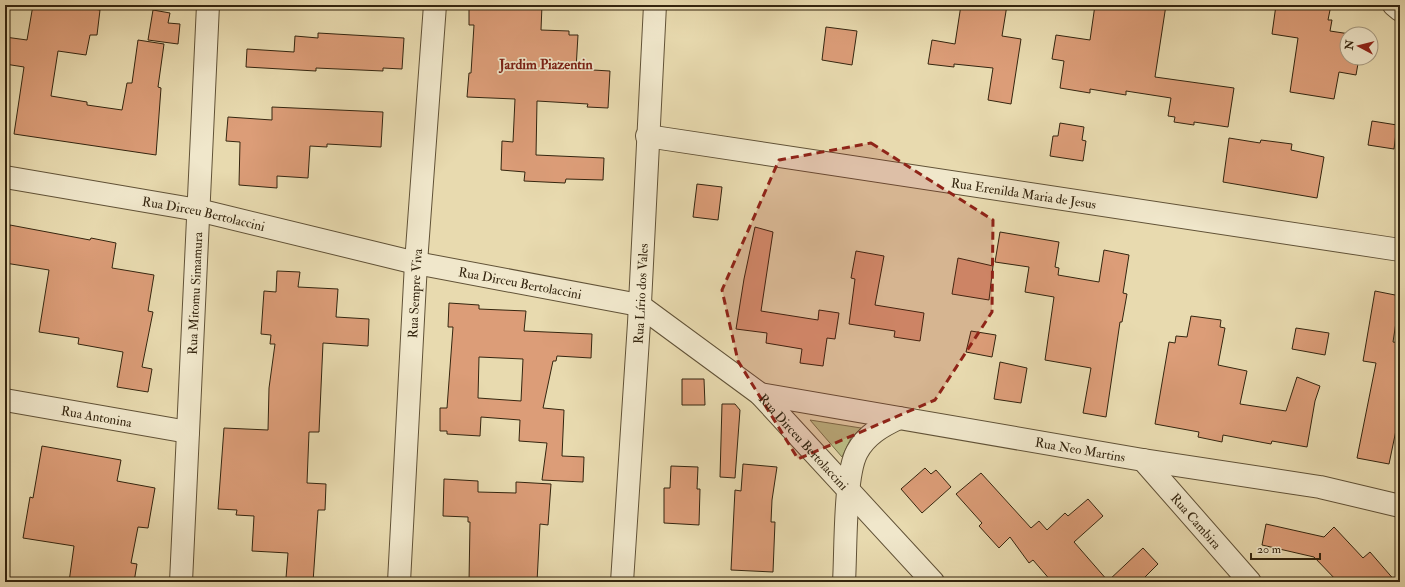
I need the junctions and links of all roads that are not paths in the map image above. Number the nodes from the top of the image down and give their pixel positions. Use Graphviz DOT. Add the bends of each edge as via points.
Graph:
graph roads {
  1 [pos="208,5"];
  2 [pos="435,5"];
  3 [pos="655,5"];
  4 [pos="1394,5"];
  5 [pos="1400,10"];
  6 [pos="647,136"];
  7 [pos="5,177"];
  8 [pos="198,210"];
  9 [pos="1400,250"];
  10 [pos="416,263"];
  11 [pos="639,305"];
  12 [pos="760,394"];
  13 [pos="5,400"];
  14 [pos="899,418"];
  15 [pos="188,432"];
  16 [pos="1142,460"];
  17 [pos="848,490"];
  18 [pos="1400,506"];
  19 [pos="180,582"];
  20 [pos="399,582"];
  21 [pos="622,582"];
  22 [pos="844,582"];
  23 [pos="933,582"];
  24 [pos="1250,582"];
  1 -- 8 [label="street, Rua Mitomu Simamura"];
  2 -- 10 [label="street, Rua Sempre Viva"];
  3 -- 6 [label="street, Rua Lírio dos Vales"];
  4 -- 5 [label="street"];
  6 -- 9 [label="street, Rua Erenilda Maria de Jesus"];
  6 -- 11 [label="street, Rua Lírio dos Vales"];
  7 -- 8 [label="street, Rua Dirceu Bertolaccini"];
  8 -- 10 [label="street, Rua Dirceu Bertolaccini"];
  8 -- 15 [label="street, Rua Mitomu Simamura"];
  10 -- 11 [label="street, Rua Dirceu Bertolaccini"];
  10 -- 20 [label="street, Rua Sempre Viva"];
  11 -- 12 [label="street, Rua Dirceu Bertolaccini"];
  11 -- 21 [label="street, Rua Lírio dos Vales"];
  12 -- 14 [label="street, Rua Neo Martins"];
  12 -- 17 [label="street, Rua Dirceu Bertolaccini"];
  13 -- 15 [label="street, Rua Antonina"];
  14 -- 16 [label="street, Rua Neo Martins"];
  14 -- 17 [label="street" via="872,433 863,443 853,461"];
  15 -- 19 [label="street, Rua Mitomu Simamura"];
  16 -- 18 [label="street, Rua Neo Martins" via="1320,488"];
  16 -- 24 [label="street, Rua Cambira"];
  17 -- 22 [label="street"];
  17 -- 23 [label="street, Rua Dirceu Bertolaccini"];
}
